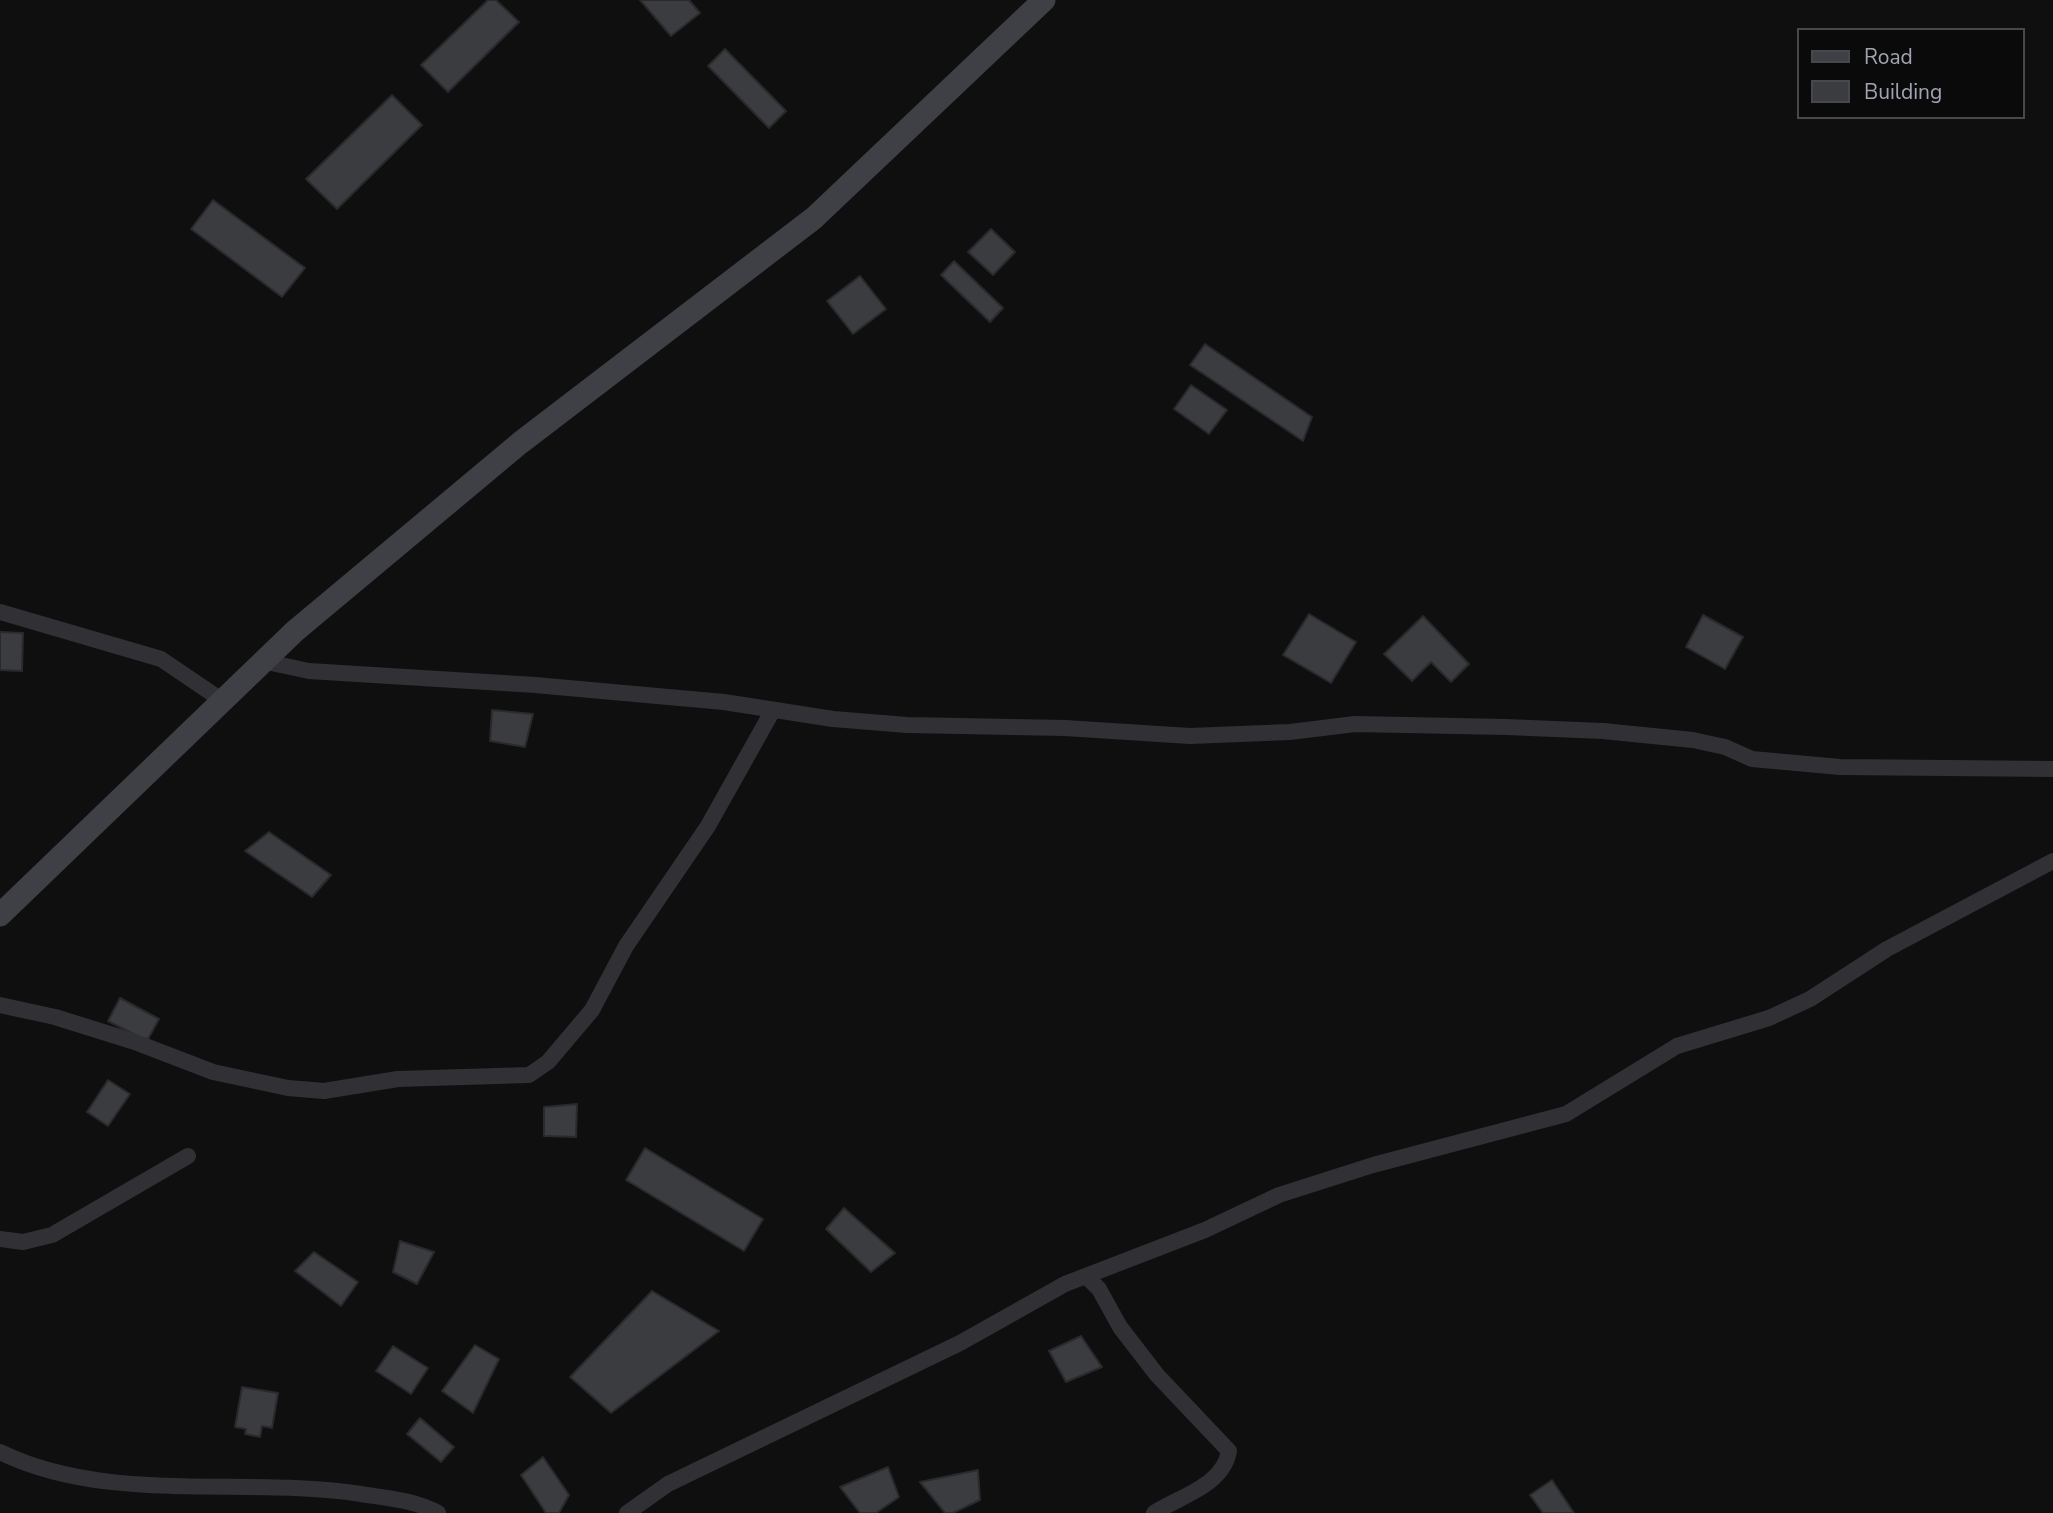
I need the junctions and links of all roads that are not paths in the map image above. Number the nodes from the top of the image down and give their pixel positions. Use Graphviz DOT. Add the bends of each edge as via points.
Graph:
graph roads {
  1 [pos="1044,0"];
  2 [pos="0,612"];
  3 [pos="262,662"];
  4 [pos="223,701"];
  5 [pos="773,710"];
  6 [pos="2053,769"];
  7 [pos="2053,861"];
  8 [pos="0,915"];
  9 [pos="0,1005"];
  10 [pos="188,1156"];
  11 [pos="0,1239"];
  12 [pos="1086,1276"];
  13 [pos="0,1452"];
  14 [pos="438,1513"];
  15 [pos="627,1513"];
  16 [pos="1154,1513"];
  1 -- 3 [label="street" via="814,218 520,443"];
  2 -- 4 [label="street" via="160,659"];
  3 -- 4 [label="street"];
  3 -- 5 [label="street" via="309,671 535,685"];
  4 -- 8 [label="street"];
  5 -- 6 [label="street" via="906,725 1191,736 1355,724 1603,731 1693,740 1752,759 1840,767"];
  5 -- 9 [label="street" via="708,827 626,946 592,1010 548,1062 528,1075 398,1079 324,1091 288,1088 213,1072 124,1038"];
  7 -- 12 [label="street" via="1898,942 1810,999 1769,1018 1677,1046 1566,1114 1279,1195 1205,1230"];
  10 -- 11 [label="street" via="52,1235 23,1242"];
  12 -- 15 [label="street" via="1065,1283 960,1343 668,1484"];
  12 -- 16 [label="street" via="1157,1375 1229,1451 1227,1462 1201,1489"];
  13 -- 14 [label="street" via="62,1476 344,1491 423,1505"];
}
